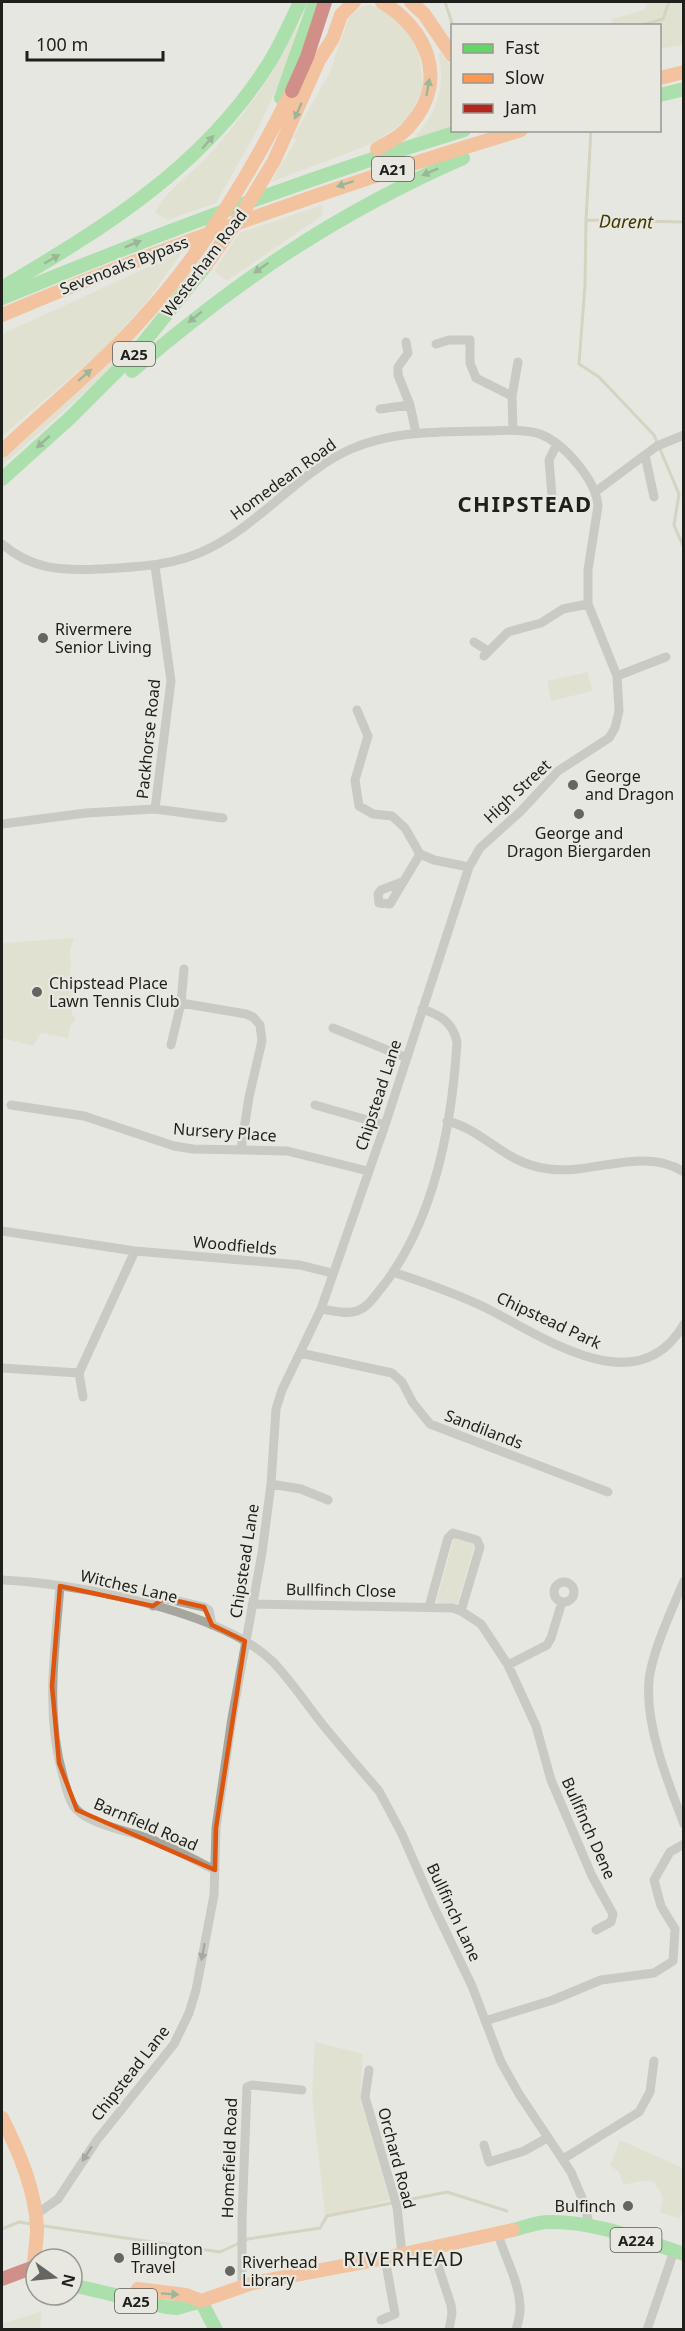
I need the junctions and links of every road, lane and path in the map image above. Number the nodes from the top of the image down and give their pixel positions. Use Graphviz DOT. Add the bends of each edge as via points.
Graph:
graph roads {
  1 [pos="300,2"];
  2 [pos="315,2"];
  3 [pos="325,2"];
  4 [pos="339,2"];
  5 [pos="354,2"];
  6 [pos="382,2"];
  7 [pos="411,2"];
  8 [pos="451,52"];
  9 [pos="319,60"];
  10 [pos="684,72"];
  11 [pos="661,78"];
  12 [pos="684,89"];
  13 [pos="661,95"];
  14 [pos="273,127"];
  15 [pos="458,132"];
  16 [pos="515,132"];
  17 [pos="518,132"];
  18 [pos="344,168"];
  19 [pos="85,280"];
  20 [pos="2,287"];
  21 [pos="2,298"];
  22 [pos="2,315"];
  23 [pos="2,323"];
  24 [pos="406,342"];
  25 [pos="436,344"];
  26 [pos="518,362"];
  27 [pos="512,396"];
  28 [pos="410,405"];
  29 [pos="380,409"];
  30 [pos="71,417"];
  31 [pos="513,430"];
  32 [pos="416,433"];
  33 [pos="684,435"];
  34 [pos="557,444"];
  35 [pos="3,449"];
  36 [pos="645,455"];
  37 [pos="15,468"];
  38 [pos="2,479"];
  39 [pos="2,487"];
  40 [pos="595,492"];
  41 [pos="552,496"];
  42 [pos="654,497"];
  43 [pos="2,544"];
  44 [pos="155,566"];
  45 [pos="588,604"];
  46 [pos="474,642"];
  47 [pos="666,657"];
  48 [pos="618,676"];
  49 [pos="357,710"];
  50 [pos="155,809"];
  51 [pos="223,818"];
  52 [pos="2,824"];
  53 [pos="420,854"];
  54 [pos="469,867"];
  55 [pos="402,882"];
  56 [pos="462,885"];
  57 [pos="184,969"];
  58 [pos="181,1003"];
  59 [pos="422,1009"];
  60 [pos="333,1028"];
  61 [pos="171,1045"];
  62 [pos="407,1058"];
  63 [pos="11,1105"];
  64 [pos="315,1105"];
  65 [pos="447,1121"];
  66 [pos="385,1125"];
  67 [pos="241,1149"];
  68 [pos="368,1171"];
  69 [pos="684,1173"];
  70 [pos="2,1231"];
  71 [pos="135,1251"];
  72 [pos="393,1272"];
  73 [pos="332,1273"];
  74 [pos="321,1309"];
  75 [pos="684,1324"];
  76 [pos="300,1353"];
  77 [pos="2,1368"];
  78 [pos="79,1373"];
  79 [pos="83,1397"];
  80 [pos="271,1484"];
  81 [pos="608,1492"];
  82 [pos="328,1500"];
  83 [pos="2,1580"];
  84 [pos="684,1581"];
  85 [pos="60,1586"];
  86 [pos="562,1602"];
  87 [pos="252,1604"];
  88 [pos="153,1606"];
  89 [pos="429,1607"];
  90 [pos="461,1611"];
  91 [pos="212,1625"];
  92 [pos="245,1641"];
  93 [pos="508,1665"];
  94 [pos="684,1824"];
  95 [pos="684,1844"];
  96 [pos="215,1870"];
  97 [pos="596,1930"];
  98 [pos="673,1961"];
  99 [pos="684,1964"];
  100 [pos="485,2021"];
  101 [pos="654,2061"];
  102 [pos="369,2070"];
  103 [pos="302,2090"];
  104 [pos="2,2118"];
  105 [pos="547,2138"];
  106 [pos="484,2145"];
  107 [pos="563,2159"];
  108 [pos="36,2215"];
  109 [pos="589,2225"];
  110 [pos="498,2234"];
  111 [pos="36,2247"];
  112 [pos="432,2247"];
  113 [pos="679,2253"];
  114 [pos="402,2254"];
  115 [pos="385,2258"];
  116 [pos="24,2272"];
  117 [pos="84,2278"];
  118 [pos="2,2280"];
  119 [pos="242,2286"];
  120 [pos="84,2288"];
  121 [pos="201,2301"];
  122 [pos="381,2320"];
  123 [pos="216,2330"];
  124 [pos="449,2330"];
  125 [pos="516,2330"];
  126 [pos="647,2330"];
  20 -- 1 [label="main road, one-way" via="123,215 201,149 268,65"];
  2 -- 14 [label="main road, Westerham Road / A25"];
  3 -- 14 [label="main road" via="300,75"];
  4 -- 9 [label="main road, Westerham Road / A25"];
  5 -- 9 [label="main road" via="341,15"];
  18 -- 6 [label="main road, one-way" via="404,132 418,115 429,88 429,59 421,37 407,19"];
  7 -- 8 [label="main road"];
  9 -- 30 [label="main road, Westerham Road / A25, one-way" via="274,161 214,255 136,352"];
  10 -- 11 [label="main road"];
  12 -- 13 [label="main road"];
  35 -- 14 [label="main road, Westerham Road / A25, one-way" via="141,320 232,199"];
  15 -- 18 [label="main road"];
  16 -- 19 [label="main road, Sevenoaks Bypass / A21, one-way" via="335,187"];
  17 -- 30 [label="main road, one-way" via="402,185 292,246 210,305 105,394"];
  21 -- 18 [label="main road, Sevenoaks Bypass, one-way" via="148,238"];
  19 -- 22 [label="main road, Sevenoaks Bypass / A21"];
  19 -- 23 [label="main road"];
  24 -- 28 [label="street" via="408,353 398,367 398,375"];
  25 -- 27 [label="street" via="470,340 470,363 476,378"];
  26 -- 27 [label="street"];
  27 -- 31 [label="street"];
  28 -- 29 [label="street"];
  28 -- 32 [label="street"];
  30 -- 37 [label="main road, Westerham Road / A25, one-way"];
  31 -- 32 [label="street, Homedean Road"];
  31 -- 34 [label="street, Homedean Road" via="540,435"];
  32 -- 44 [label="street, Homedean Road" via="362,445 336,457 210,549"];
  33 -- 36 [label="street"];
  34 -- 40 [label="street, Homedean Road" via="574,460"];
  34 -- 41 [label="street" via="549,460"];
  36 -- 40 [label="street"];
  36 -- 42 [label="street"];
  37 -- 38 [label="main road, Westerham Road / A25"];
  37 -- 39 [label="street"];
  40 -- 45 [label="street, High Street" via="598,506 588,570"];
  43 -- 44 [label="street, Homedean Road" via="39,566 78,571"];
  44 -- 50 [label="street, Packhorse Road" via="171,681"];
  45 -- 46 [label="street" via="563,609 541,623 508,632 486,653"];
  45 -- 48 [label="street, High Street"];
  47 -- 48 [label="street"];
  48 -- 54 [label="street, High Street" via="618,719 609,738 558,771 480,848"];
  49 -- 53 [label="street" via="368,736 355,780 359,806 373,814 393,816"];
  50 -- 51 [label="street, Packhorse Road"];
  50 -- 52 [label="street, Packhorse Road"];
  53 -- 54 [label="street"];
  53 -- 55 [label="street"];
  54 -- 56 [label="street, High Street"];
  56 -- 59 [label="street, Chipstead Lane"];
  57 -- 58 [label="street"];
  58 -- 61 [label="street"];
  58 -- 67 [label="street" via="246,1014 260,1025 262,1041"];
  59 -- 62 [label="street, Chipstead Lane"];
  59 -- 65 [label="street" via="442,1018 455,1032"];
  60 -- 62 [label="street"];
  62 -- 66 [label="street, Chipstead Lane"];
  63 -- 67 [label="street, Nursery Place" via="84,1116 174,1146"];
  64 -- 66 [label="street"];
  65 -- 69 [label="street" via="466,1127 513,1159 548,1169 589,1169 648,1161 672,1165"];
  65 -- 72 [label="street" via="438,1171 403,1257"];
  66 -- 68 [label="street, Chipstead Lane"];
  67 -- 68 [label="street, Nursery Place" via="287,1151"];
  68 -- 73 [label="street, Chipstead Lane"];
  70 -- 71 [label="street, Woodfields"];
  71 -- 73 [label="street, Woodfields" via="300,1265"];
  71 -- 78 [label="street"];
  72 -- 74 [label="street" via="368,1305 350,1312"];
  72 -- 75 [label="street, Chipstead Park" via="469,1300 557,1344 606,1362 625,1363 649,1357 671,1342"];
  73 -- 74 [label="street, Chipstead Lane"];
  74 -- 76 [label="street, Chipstead Lane"];
  76 -- 80 [label="street, Chipstead Lane" via="276,1408"];
  76 -- 81 [label="street, Sandilands" via="392,1373 430,1424"];
  77 -- 78 [label="street"];
  78 -- 79 [label="street"];
  80 -- 82 [label="street" via="301,1489"];
  80 -- 87 [label="street, Chipstead Lane"];
  83 -- 85 [label="street, Witches Lane"];
  84 -- 94 [label="street" via="649,1680 652,1721 661,1760"];
  85 -- 88 [label="street, Witches Lane"];
  85 -- 96 [label="street, Barnfield Road" via="52,1723 62,1773 77,1810"];
  86 -- 93 [label="street" via="547,1646"];
  87 -- 89 [label="street, Bullfinch Close"];
  87 -- 92 [label="street, Chipstead Lane"];
  88 -- 91 [label="street, Witches Lane"];
  88 -- 91 [label="street" via="159,1598 193,1604 209,1610"];
  89 -- 90 [label="street, Bullfinch Close"];
  89 -- 90 [label="street" via="448,1538 453,1533 477,1540 480,1547"];
  90 -- 93 [label="street" via="481,1624"];
  91 -- 92 [label="street, Witches Lane"];
  92 -- 96 [label="street, Chipstead Lane" via="216,1828"];
  92 -- 100 [label="street, Bullfinch Lane" via="272,1661 390,1807"];
  93 -- 97 [label="street, Bullfinch Dene" via="536,1726 551,1780 592,1876 613,1914 611,1922"];
  95 -- 98 [label="street" via="670,1852 654,1880 661,1906 675,1929"];
  96 -- 108 [label="street, Chipstead Lane, one-way" via="196,1990 182,2030 97,2140 58,2199"];
  98 -- 99 [label="street"];
  98 -- 100 [label="street" via="654,1973 601,1980"];
  100 -- 105 [label="street, Bullfinch Lane" via="501,2062"];
  101 -- 107 [label="street" via="650,2092 639,2112"];
  102 -- 114 [label="street, Orchard Road" via="365,2097 397,2207"];
  103 -- 119 [label="street, Homefield Road" via="247,2087"];
  104 -- 108 [label="main road"];
  105 -- 106 [label="street" via="524,2151 489,2162"];
  105 -- 107 [label="street, Bullfinch Lane"];
  107 -- 109 [label="street, Bullfinch Lane" via="585,2205"];
  108 -- 111 [label="main road"];
  109 -- 110 [label="main road, A224" via="547,2222"];
  109 -- 113 [label="main road, A224"];
  110 -- 112 [label="main road, A224"];
  110 -- 125 [label="street" via="516,2280 521,2308"];
  112 -- 114 [label="main road, A224"];
  112 -- 124 [label="street" via="451,2305"];
  113 -- 126 [label="street"];
  114 -- 115 [label="main road, A224"];
  115 -- 119 [label="main road, A224"];
  115 -- 122 [label="street" via="395,2314"];
  116 -- 118 [label="main road"];
  117 -- 121 [label="main road, A25, one-way"];
  119 -- 121 [label="main road, A224"];
  120 -- 121 [label="main road, A25" via="166,2307"];
  121 -- 123 [label="main road"];
}
